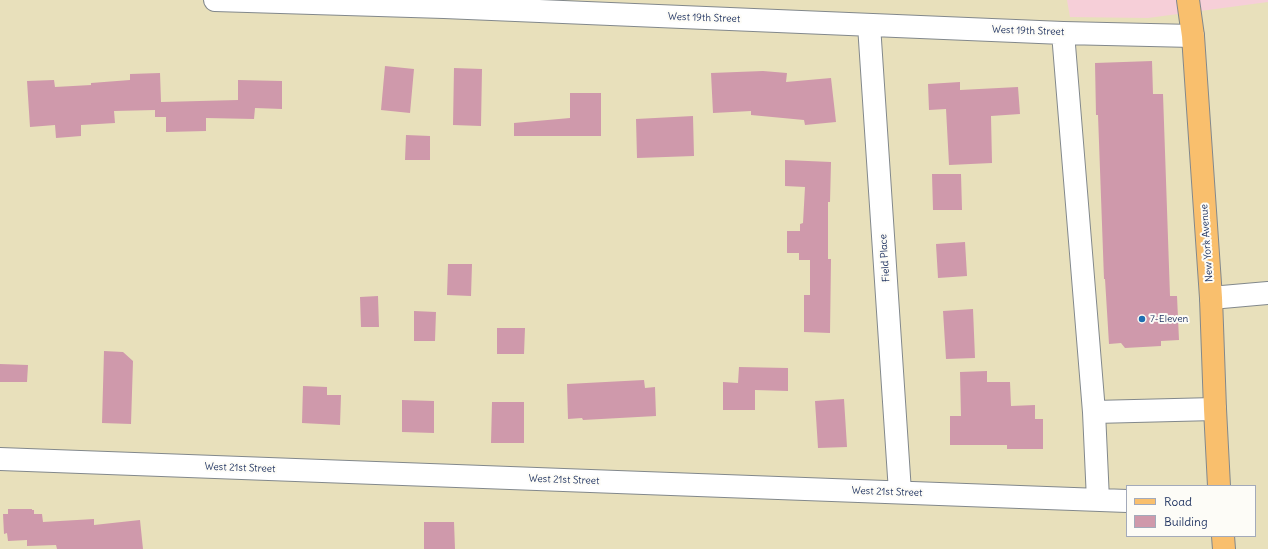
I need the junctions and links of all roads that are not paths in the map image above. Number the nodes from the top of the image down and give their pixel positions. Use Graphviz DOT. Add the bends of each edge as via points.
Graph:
graph roads {
  1 [pos="215,0"];
  2 [pos="1188,0"];
  3 [pos="869,25"];
  4 [pos="1063,33"];
  5 [pos="1193,36"];
  6 [pos="1268,293"];
  7 [pos="1211,298"];
  8 [pos="1215,409"];
  9 [pos="1094,412"];
  10 [pos="0,459"];
  11 [pos="1219,485"];
  12 [pos="900,492"];
  13 [pos="1098,500"];
  14 [pos="1126,501"];
  15 [pos="1223,537"];
  16 [pos="1224,549"];
  1 -- 3 [label="street, West 19th Street"];
  2 -- 5 [label="main road, New York Avenue"];
  3 -- 4 [label="street, West 19th Street"];
  3 -- 12 [label="street, Field Place"];
  4 -- 5 [label="street, West 19th Street"];
  4 -- 9 [label="street"];
  5 -- 7 [label="main road, New York Avenue"];
  6 -- 7 [label="street"];
  7 -- 8 [label="main road, New York Avenue"];
  8 -- 9 [label="street"];
  8 -- 11 [label="main road, New York Avenue"];
  9 -- 13 [label="street"];
  10 -- 12 [label="street, West 21st Street"];
  12 -- 13 [label="street, West 21st Street"];
  13 -- 14 [label="street, West 21st Street"];
  15 -- 16 [label="main road"];
}
